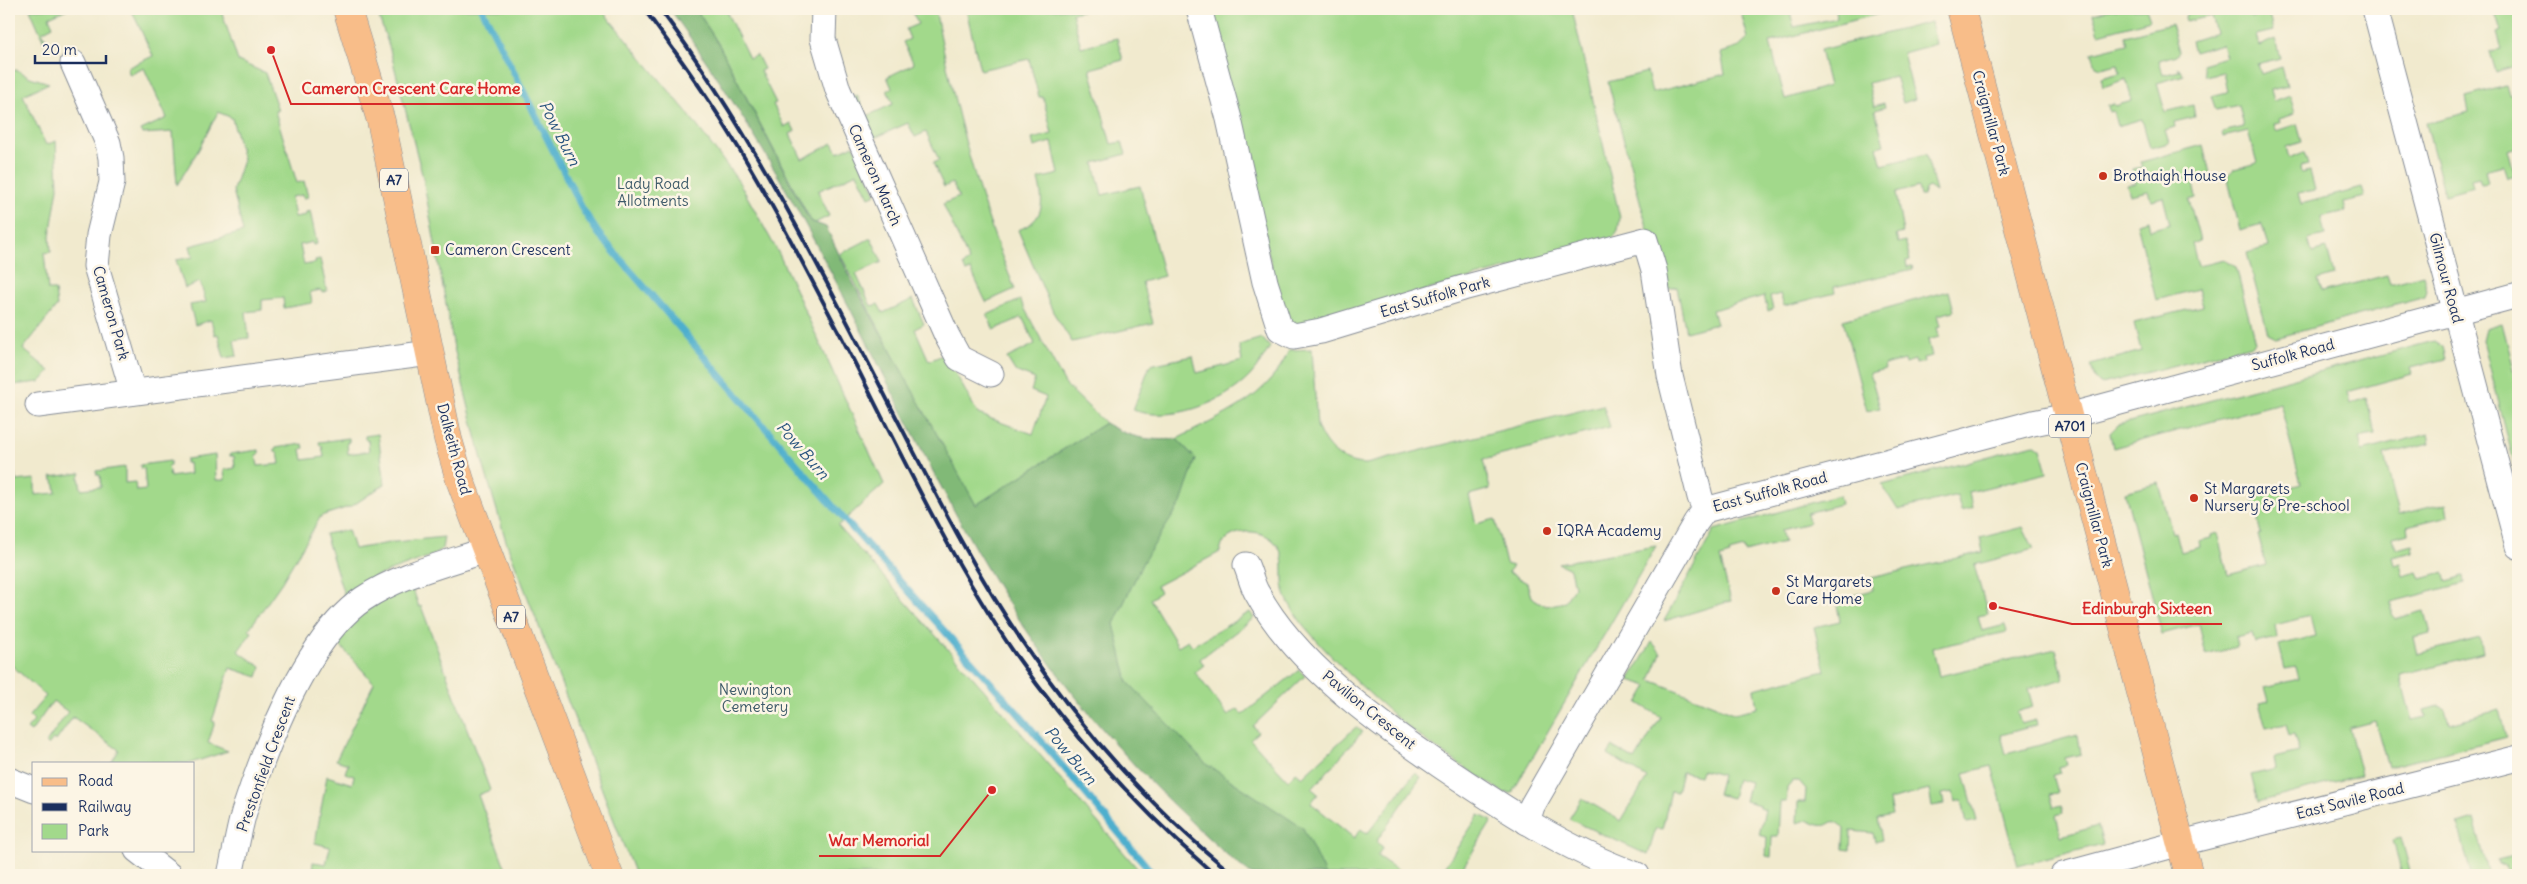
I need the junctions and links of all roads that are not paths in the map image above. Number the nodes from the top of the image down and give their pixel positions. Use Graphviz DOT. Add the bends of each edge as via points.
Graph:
graph roads {
  1 [pos="347,9"];
  2 [pos="824,9"];
  3 [pos="1199,9"];
  4 [pos="1961,9"];
  5 [pos="2375,9"];
  6 [pos="73,63"];
  7 [pos="2518,295"];
  8 [pos="2455,312"];
  9 [pos="430,353"];
  10 [pos="991,374"];
  11 [pos="134,392"];
  12 [pos="38,405"];
  13 [pos="2068,416"];
  14 [pos="1705,510"];
  15 [pos="2518,546"];
  16 [pos="486,550"];
  17 [pos="1246,565"];
  18 [pos="2518,758"];
  19 [pos="9,780"];
  20 [pos="32,789"];
  21 [pos="1526,822"];
  22 [pos="2181,843"];
  23 [pos="140,852"];
  24 [pos="169,875"];
  25 [pos="230,875"];
  26 [pos="609,875"];
  27 [pos="1637,875"];
  28 [pos="2063,875"];
  29 [pos="2189,875"];
  1 -- 9 [label="main road, Dalkeith Road / A7" via="381,121"];
  2 -- 10 [label="street, Cameron March" via="823,39 838,90 939,340 959,358"];
  3 -- 14 [label="street, East Suffolk Park" via="1229,119 1265,282 1280,329 1294,336 1321,331 1463,288 1645,240 1657,287 1670,376"];
  4 -- 13 [label="main road, Craigmillar Park / A701"];
  5 -- 8 [label="street, Gilmour Road"];
  6 -- 11 [label="street, Cameron Park" via="108,143 111,158 112,182 97,246 96,266"];
  7 -- 8 [label="street, Suffolk Road"];
  8 -- 13 [label="street, Suffolk Road"];
  8 -- 15 [label="street, Gilmour Road"];
  9 -- 11 [label="street"];
  9 -- 16 [label="main road, Dalkeith Road / A7" via="455,464"];
  11 -- 12 [label="street"];
  13 -- 14 [label="street, East Suffolk Road"];
  13 -- 22 [label="main road, Craigmillar Park / A701"];
  14 -- 21 [label="street, East Suffolk Road" via="1532,806"];
  16 -- 25 [label="street, Prestonfield Crescent" via="387,586 363,599 333,626 284,709 244,813"];
  16 -- 26 [label="main road, Dalkeith Road / A7"];
  17 -- 21 [label="street, Pavilion Crescent" via="1256,592 1272,616 1294,644 1343,691 1386,729"];
  18 -- 22 [label="street, East Savile Road"];
  19 -- 20 [label="street"];
  21 -- 27 [label="street, Pavilion Crescent"];
  22 -- 28 [label="street, East Savile Road"];
  22 -- 29 [label="main road, Craigmillar Park / A701"];
  23 -- 24 [label="street"];
}
